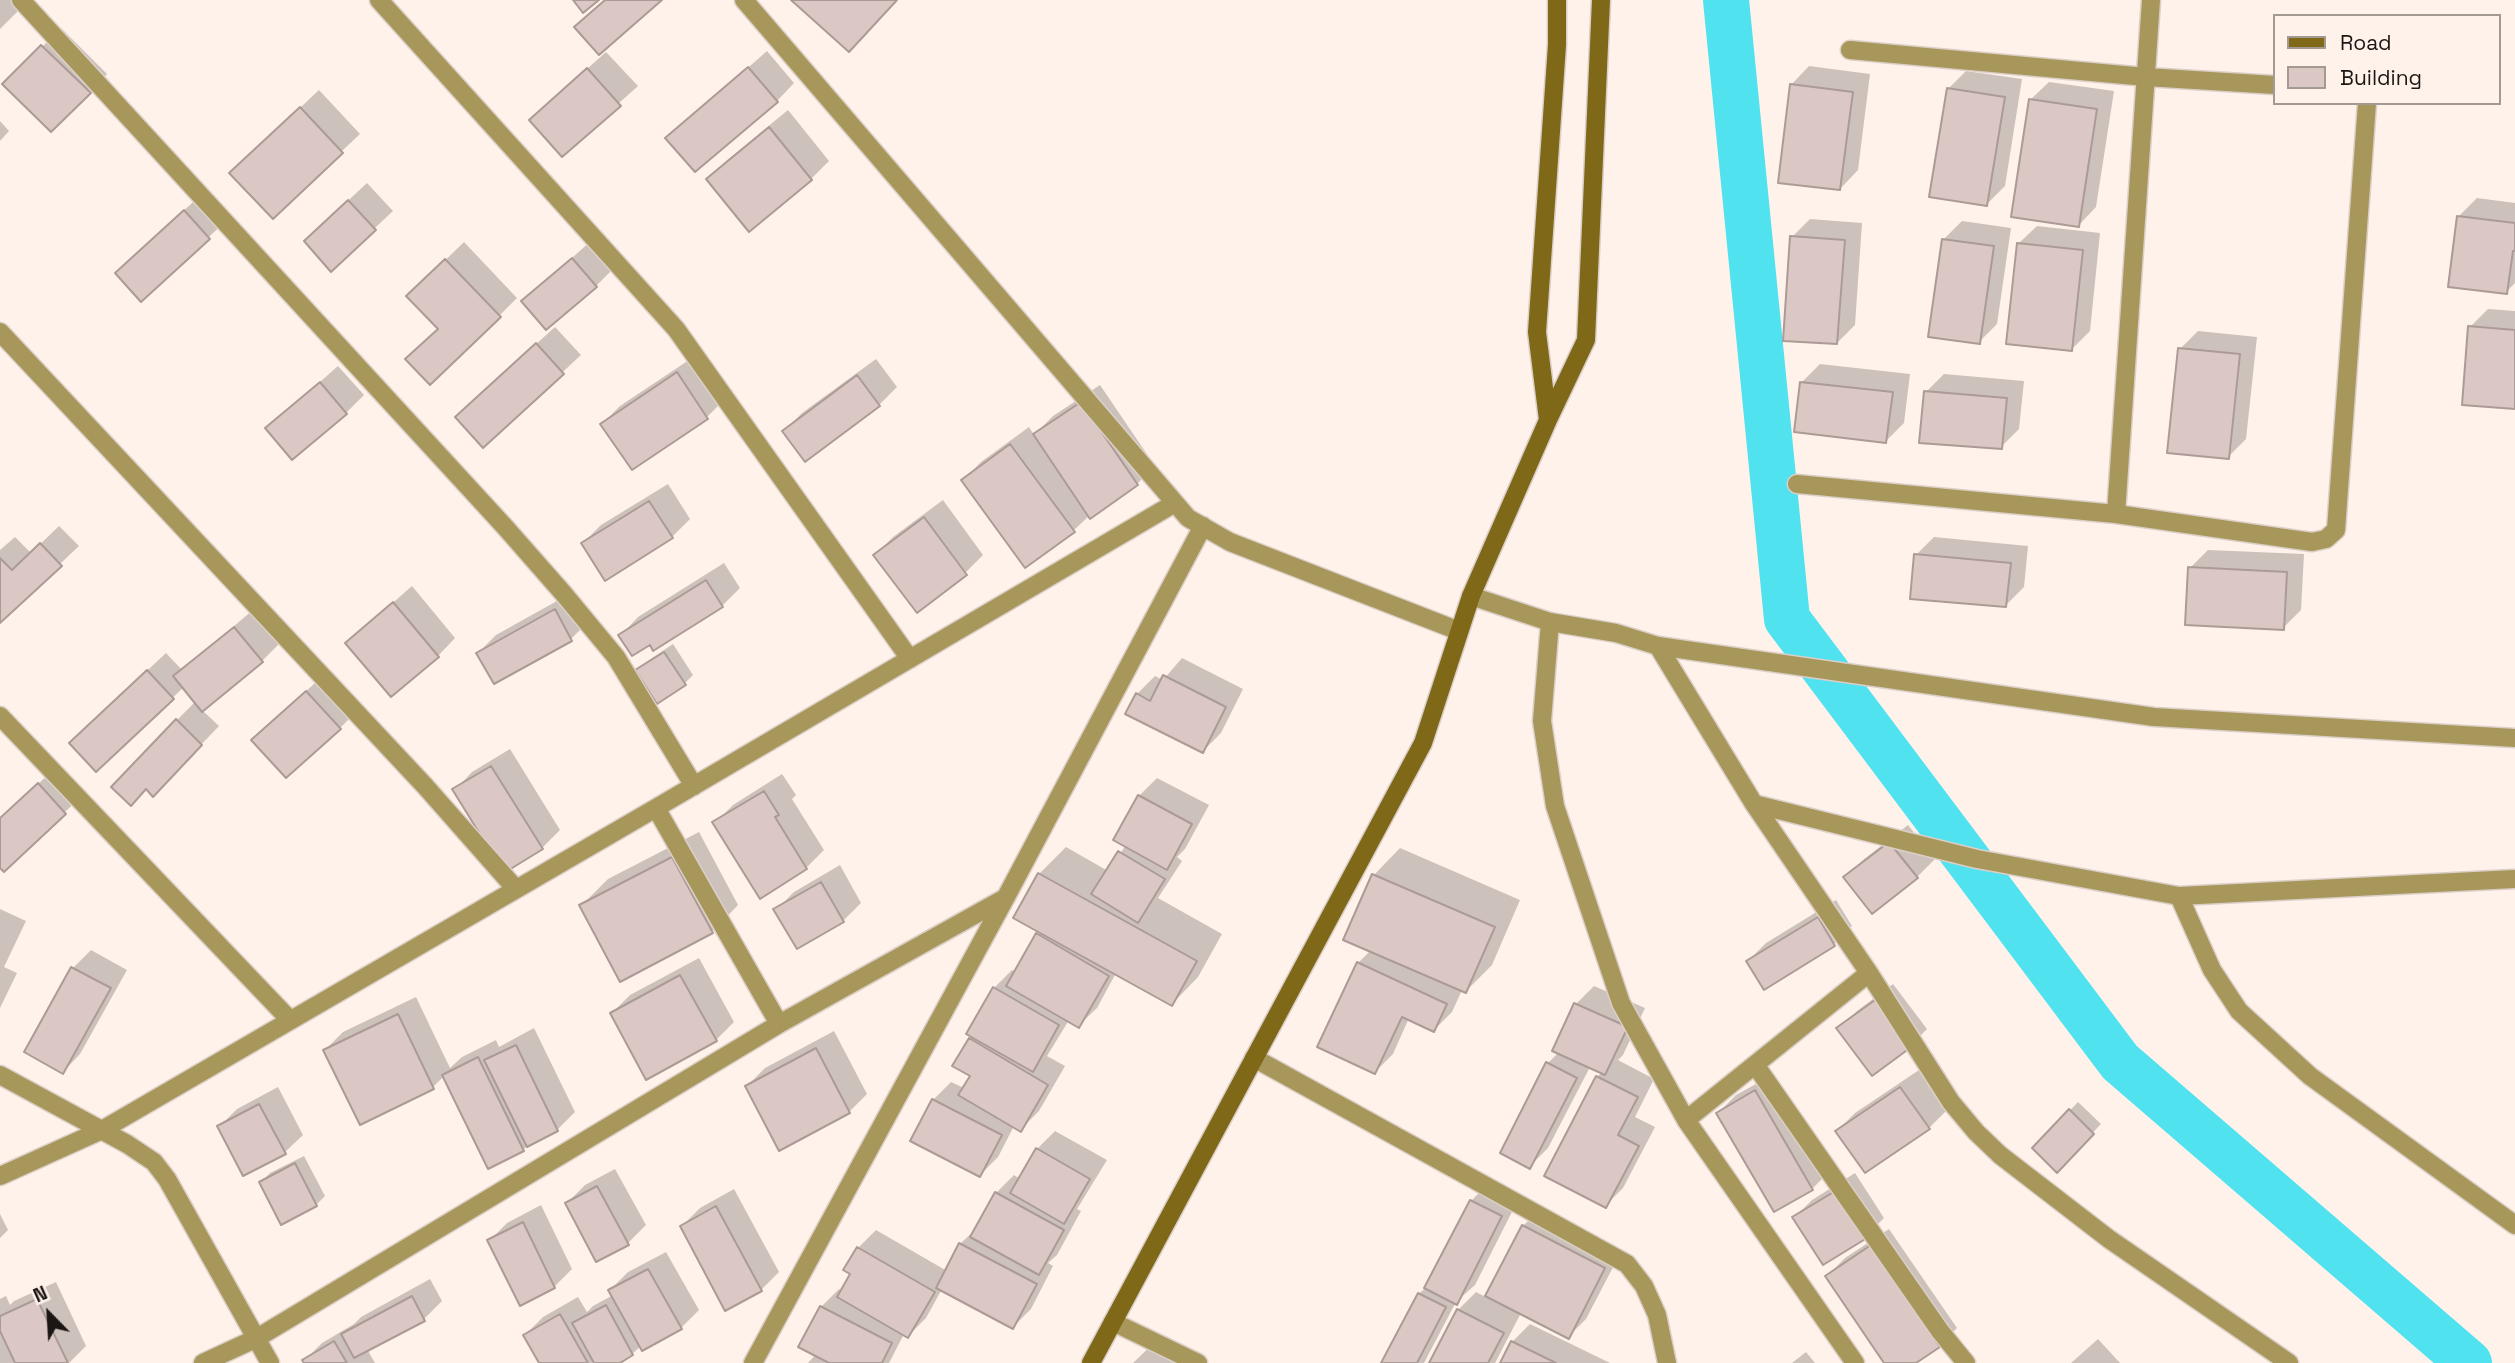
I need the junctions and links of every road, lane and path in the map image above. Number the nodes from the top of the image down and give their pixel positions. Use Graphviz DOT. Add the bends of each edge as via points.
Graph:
graph roads {
  1 [pos="21,0"];
  2 [pos="379,0"];
  3 [pos="744,0"];
  4 [pos="1557,0"];
  5 [pos="1601,0"];
  6 [pos="2151,0"];
  7 [pos="1850,50"];
  8 [pos="2146,77"];
  9 [pos="2274,85"];
  10 [pos="2367,105"];
  11 [pos="0,332"];
  12 [pos="1548,421"];
  13 [pos="1797,484"];
  14 [pos="1175,503"];
  15 [pos="2116,514"];
  16 [pos="1203,526"];
  17 [pos="1471,596"];
  18 [pos="1550,622"];
  19 [pos="1459,631"];
  20 [pos="1658,646"];
  21 [pos="910,659"];
  22 [pos="0,716"];
  23 [pos="2515,738"];
  24 [pos="694,786"];
  25 [pos="1754,804"];
  26 [pos="656,808"];
  27 [pos="2514,879"];
  28 [pos="515,888"];
  29 [pos="2179,896"];
  30 [pos="1006,897"];
  31 [pos="1869,973"];
  32 [pos="290,1020"];
  33 [pos="779,1024"];
  34 [pos="1254,1058"];
  35 [pos="1756,1066"];
  36 [pos="0,1075"];
  37 [pos="1686,1120"];
  38 [pos="102,1130"];
  39 [pos="0,1176"];
  40 [pos="2515,1225"];
  41 [pos="1113,1322"];
  42 [pos="257,1338"];
  43 [pos="203,1363"];
  44 [pos="270,1363"];
  45 [pos="753,1363"];
  46 [pos="1091,1363"];
  47 [pos="1198,1363"];
  48 [pos="1667,1363"];
  49 [pos="1855,1363"];
  50 [pos="1966,1363"];
  51 [pos="2289,1363"];
  1 -- 24 [label="street" via="563,593 616,657"];
  2 -- 21 [label="street" via="676,329"];
  3 -- 14 [label="street"];
  4 -- 12 [label="main road" via="1537,332"];
  5 -- 12 [label="main road" via="1586,340"];
  6 -- 8 [label="street"];
  7 -- 8 [label="street"];
  8 -- 9 [label="street"];
  8 -- 15 [label="street"];
  10 -- 15 [label="street" via="2336,530 2326,539 2312,542"];
  11 -- 28 [label="street"];
  12 -- 17 [label="main road"];
  13 -- 15 [label="street"];
  14 -- 16 [label="street"];
  14 -- 21 [label="street"];
  16 -- 19 [label="street" via="1230,542"];
  16 -- 30 [label="street"];
  17 -- 18 [label="street"];
  17 -- 19 [label="main road"];
  18 -- 20 [label="street" via="1616,633"];
  18 -- 37 [label="street" via="1542,721 1555,806 1621,1003"];
  19 -- 34 [label="main road" via="1423,743"];
  20 -- 23 [label="street" via="2154,717"];
  20 -- 25 [label="street"];
  21 -- 24 [label="street"];
  22 -- 32 [label="street"];
  24 -- 26 [label="street"];
  25 -- 29 [label="street" via="1977,859"];
  25 -- 31 [label="street"];
  26 -- 28 [label="street"];
  26 -- 33 [label="street"];
  27 -- 29 [label="street"];
  28 -- 32 [label="street"];
  29 -- 40 [label="street" via="2212,970 2239,1011 2310,1076"];
  30 -- 33 [label="street"];
  30 -- 45 [label="street"];
  31 -- 35 [label="street"];
  31 -- 51 [label="street" via="1951,1102 2000,1155 2109,1240"];
  32 -- 38 [label="street"];
  33 -- 42 [label="street"];
  34 -- 41 [label="main road"];
  34 -- 48 [label="street" via="1627,1264 1657,1315"];
  35 -- 37 [label="street"];
  35 -- 50 [label="street"];
  36 -- 38 [label="street"];
  37 -- 49 [label="street"];
  38 -- 39 [label="street"];
  38 -- 42 [label="street" via="153,1162 167,1179"];
  41 -- 46 [label="main road"];
  41 -- 47 [label="street"];
  42 -- 43 [label="street"];
  42 -- 44 [label="street"];
}
